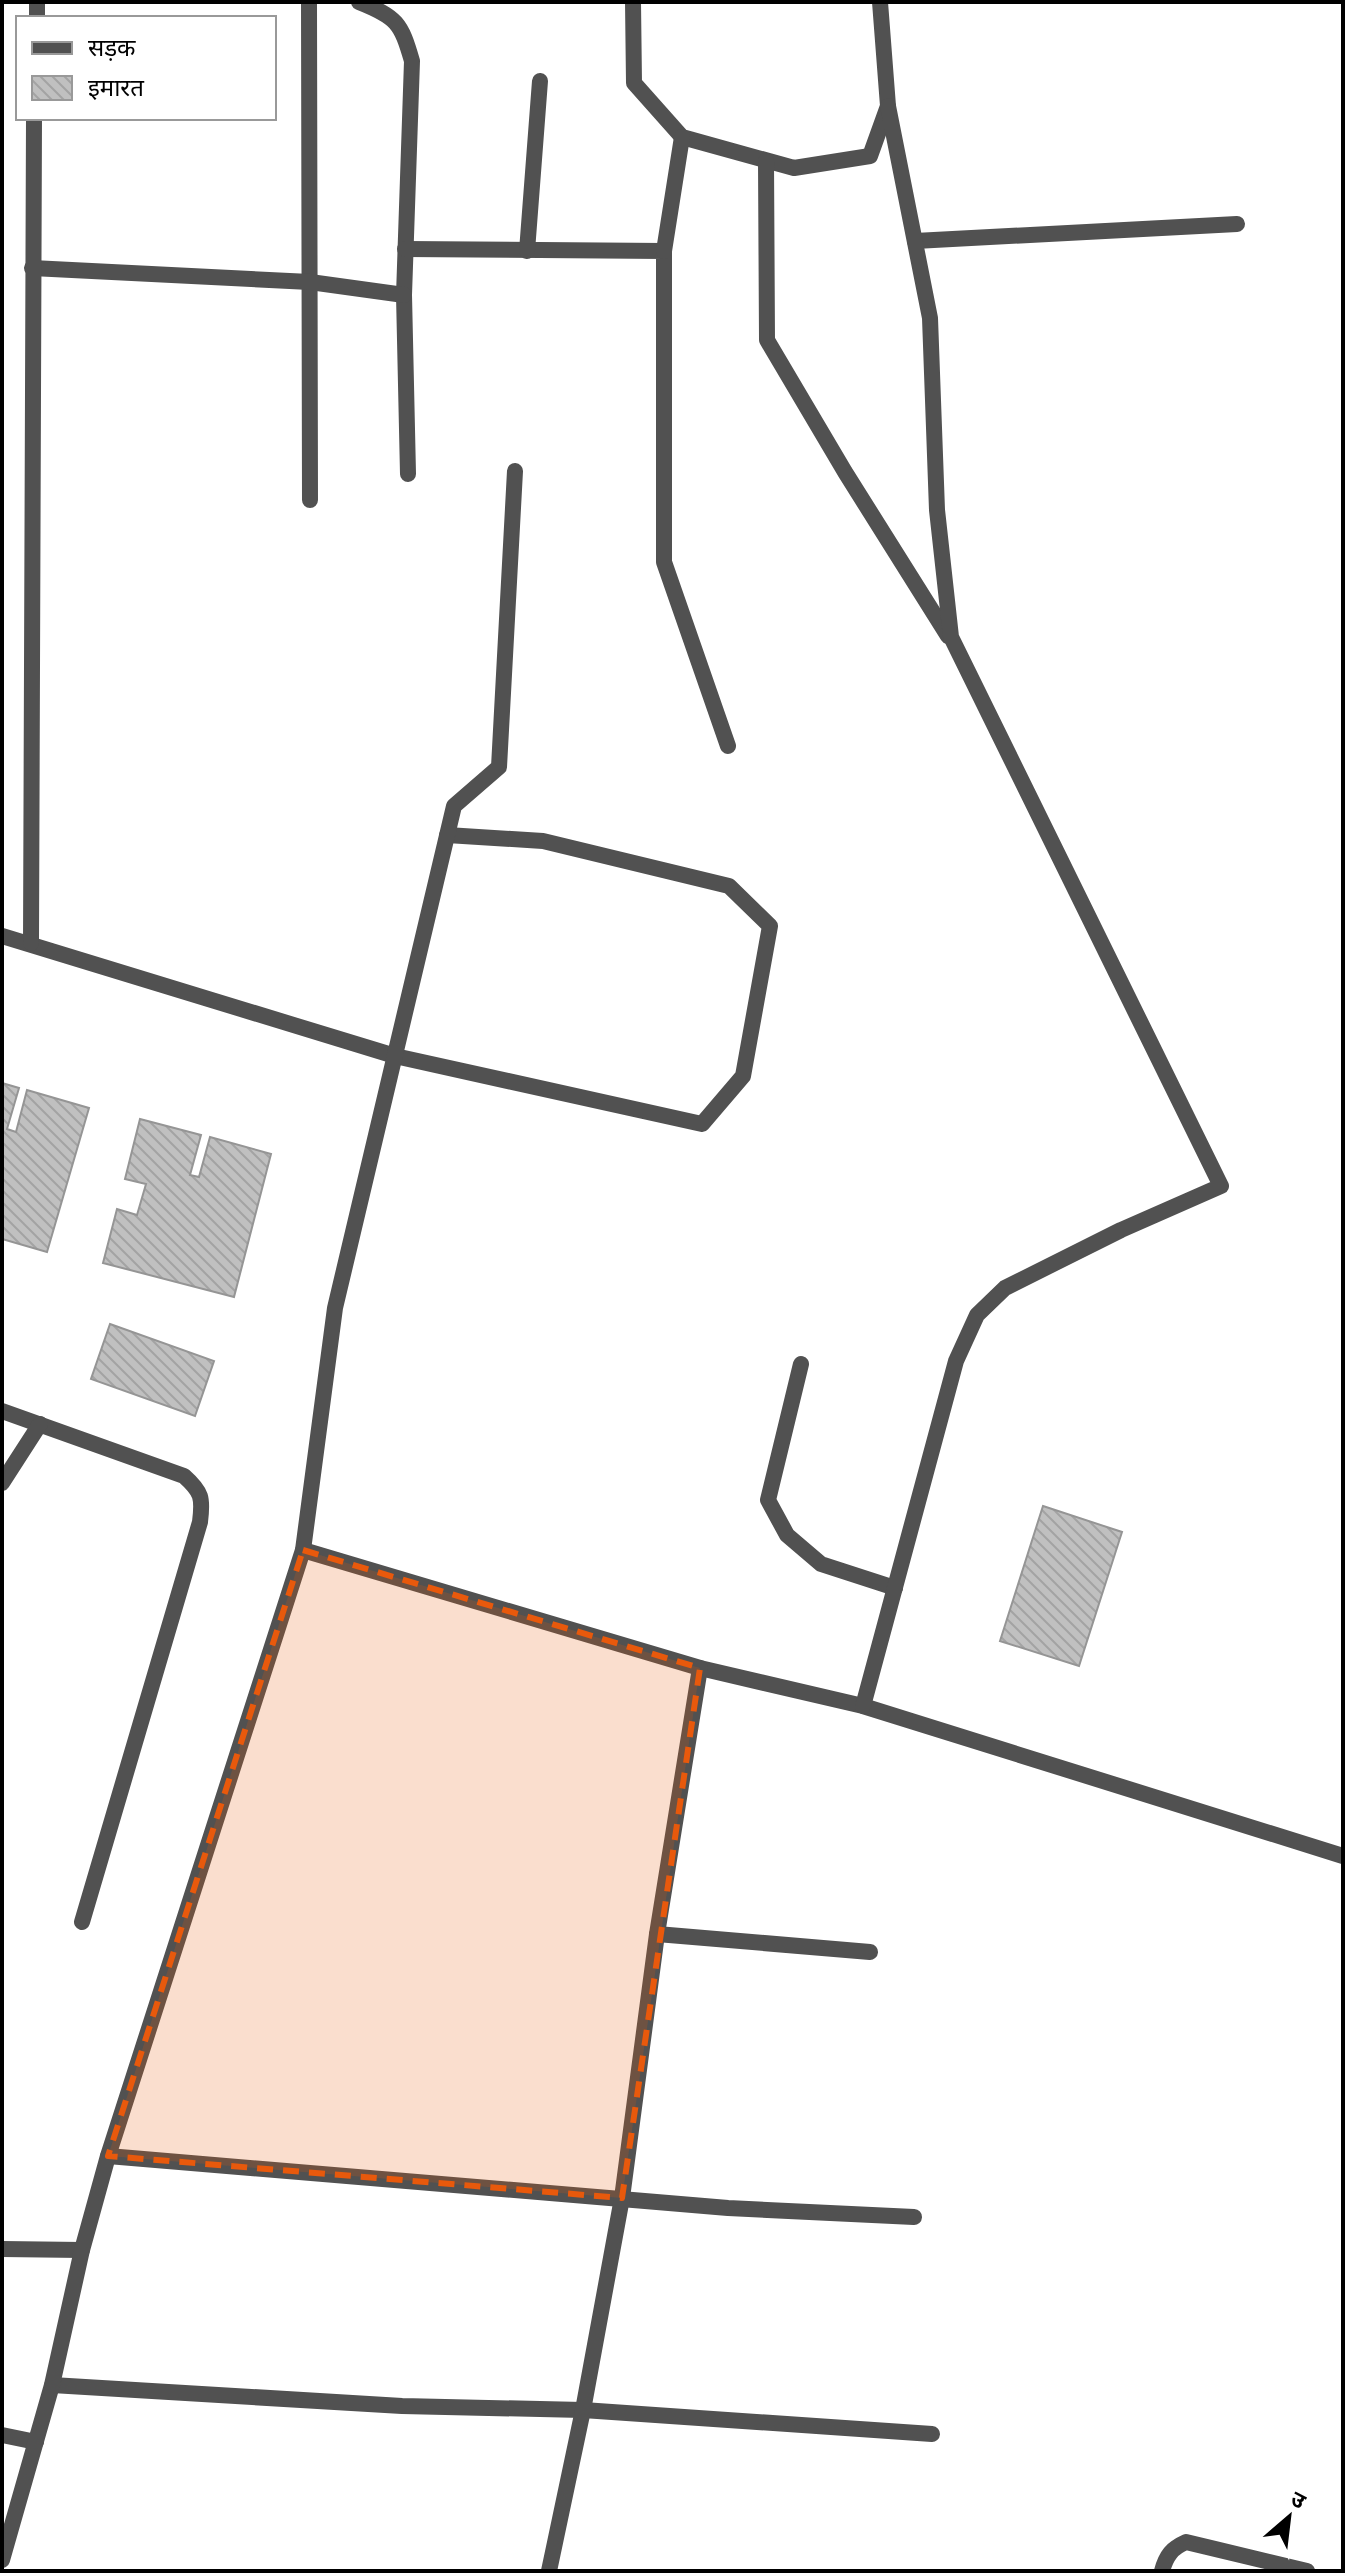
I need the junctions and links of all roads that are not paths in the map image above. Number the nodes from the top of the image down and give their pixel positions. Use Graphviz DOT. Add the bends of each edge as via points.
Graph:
graph roads {
  1 [pos="309,2"];
  2 [pos="359,2"];
  3 [pos="633,2"];
  4 [pos="880,2"];
  5 [pos="540,81"];
  6 [pos="888,106"];
  7 [pos="34,120"];
  8 [pos="682,137"];
  9 [pos="766,161"];
  10 [pos="1237,224"];
  11 [pos="915,241"];
  12 [pos="405,249"];
  13 [pos="527,251"];
  14 [pos="664,251"];
  15 [pos="32,268"];
  16 [pos="310,282"];
  17 [pos="404,295"];
  18 [pos="515,471"];
  19 [pos="408,474"];
  20 [pos="310,500"];
  21 [pos="958,652"];
  22 [pos="728,746"];
  23 [pos="447,835"];
  24 [pos="2,936"];
  25 [pos="31,943"];
  26 [pos="395,1056"];
  27 [pos="801,1364"];
  28 [pos="2,1411"];
  29 [pos="40,1424"];
  30 [pos="2,1483"];
  31 [pos="303,1550"];
  32 [pos="895,1588"];
  33 [pos="700,1668"];
  34 [pos="863,1706"];
  35 [pos="1343,1856"];
  36 [pos="82,1922"];
  37 [pos="657,1934"];
  38 [pos="870,1952"];
  39 [pos="108,2156"];
  40 [pos="622,2198"];
  41 [pos="914,2217"];
  42 [pos="2,2249"];
  43 [pos="82,2250"];
  44 [pos="52,2385"];
  45 [pos="583,2410"];
  46 [pos="932,2434"];
  47 [pos="2,2435"];
  48 [pos="36,2442"];
  49 [pos="2,2560"];
  50 [pos="549,2571"];
  51 [pos="1162,2571"];
  52 [pos="1307,2571"];
  1 -- 16 [label="street"];
  2 -- 12 [label="street" via="386,13 403,31 412,61"];
  3 -- 8 [label="street" via="634,83"];
  4 -- 6 [label="street"];
  5 -- 13 [label="street"];
  6 -- 9 [label="street" via="870,156 794,168"];
  6 -- 11 [label="street"];
  7 -- 15 [label="street"];
  8 -- 9 [label="street"];
  8 -- 14 [label="street"];
  9 -- 21 [label="street" via="767,340"];
  10 -- 11 [label="street"];
  11 -- 21 [label="street" via="930,318 937,510 951,637"];
  12 -- 13 [label="street"];
  12 -- 17 [label="street"];
  13 -- 14 [label="street"];
  14 -- 22 [label="street" via="664,562"];
  15 -- 16 [label="street"];
  15 -- 25 [label="street"];
  16 -- 17 [label="street"];
  16 -- 20 [label="street"];
  17 -- 19 [label="street"];
  18 -- 23 [label="street" via="499,767 454,806"];
  21 -- 32 [label="street" via="1221,1186 1005,1288 977,1315 956,1361"];
  23 -- 26 [label="street"];
  23 -- 26 [label="street" via="543,841 729,886 770,926 743,1076 702,1124"];
  24 -- 25 [label="street"];
  25 -- 26 [label="street"];
  26 -- 31 [label="street" via="335,1308"];
  27 -- 32 [label="street" via="768,1500 787,1535 821,1564"];
  28 -- 29 [label="street"];
  29 -- 30 [label="street"];
  29 -- 36 [label="street" via="184,1476 202,1501"];
  31 -- 33 [label="street"];
  31 -- 39 [label="street"];
  32 -- 34 [label="street"];
  33 -- 34 [label="street"];
  33 -- 37 [label="street"];
  34 -- 35 [label="street"];
  37 -- 38 [label="street"];
  37 -- 40 [label="street"];
  39 -- 40 [label="street"];
  39 -- 43 [label="street"];
  40 -- 41 [label="street"];
  40 -- 45 [label="street"];
  42 -- 43 [label="street"];
  43 -- 44 [label="street"];
  44 -- 45 [label="street" via="402,2406"];
  44 -- 48 [label="street"];
  45 -- 46 [label="street"];
  45 -- 50 [label="street"];
  47 -- 48 [label="street"];
  48 -- 49 [label="street"];
  51 -- 52 [label="street" via="1174,2546 1186,2542"];
}
